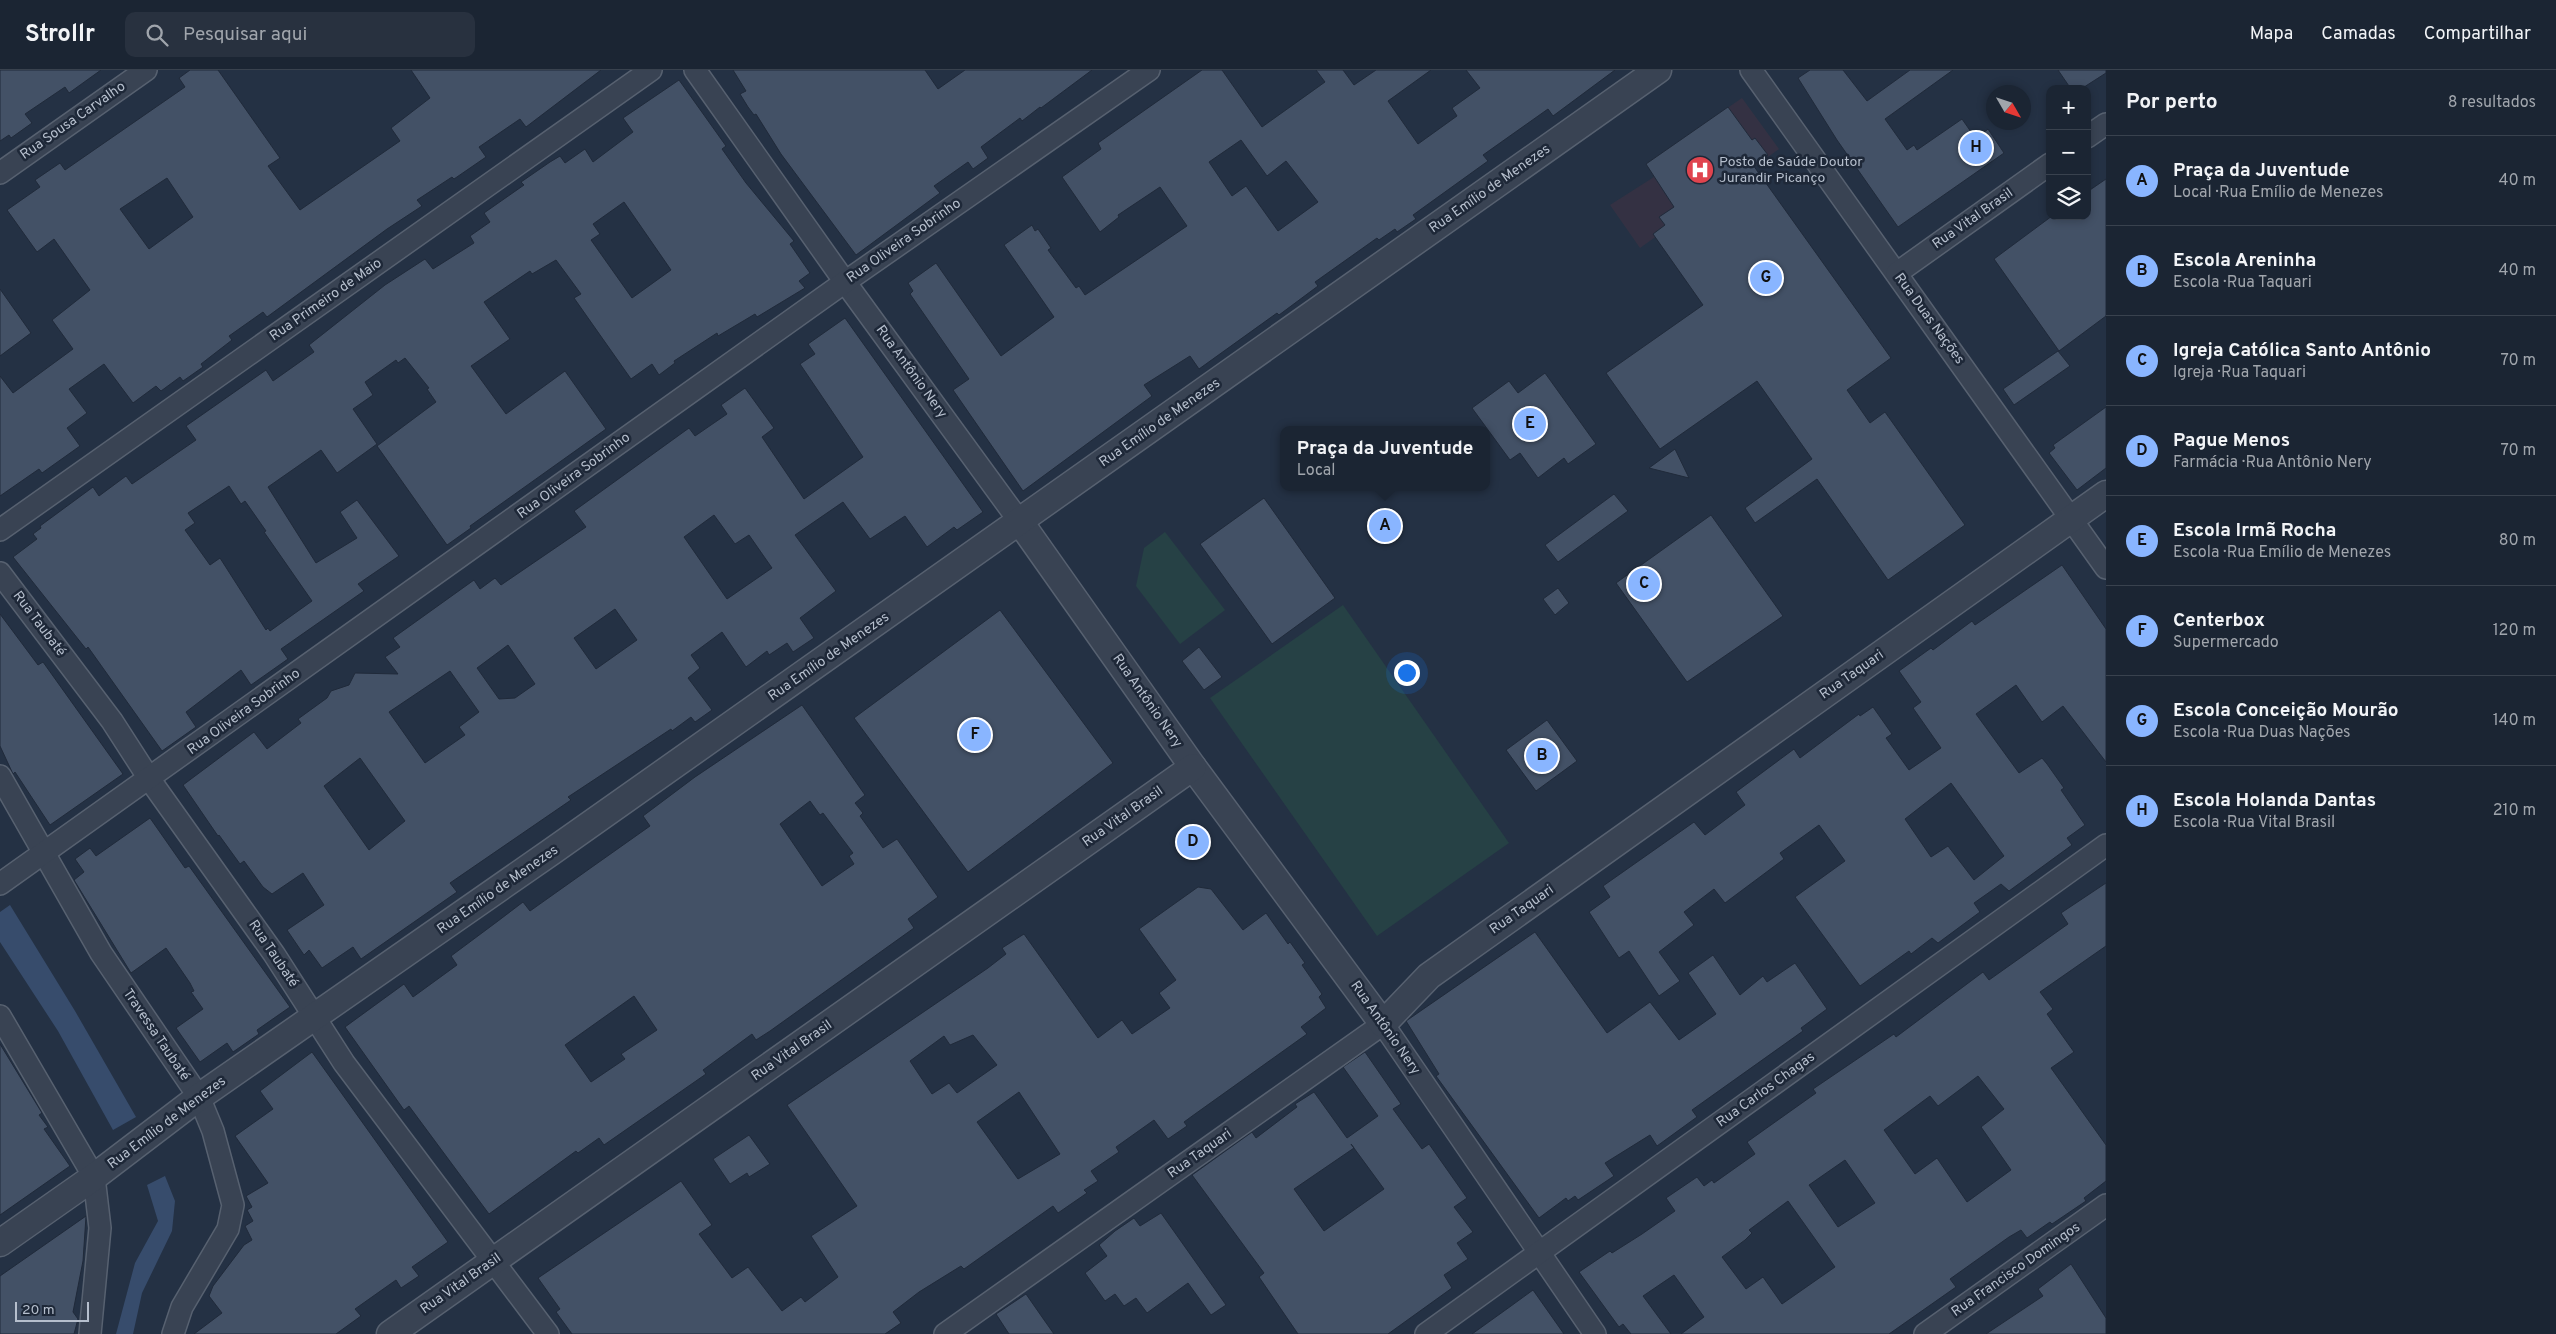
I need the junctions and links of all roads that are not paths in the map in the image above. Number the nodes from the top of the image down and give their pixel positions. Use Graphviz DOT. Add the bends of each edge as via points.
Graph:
graph roads {
  1 [pos="146,70"];
  2 [pos="651,70"];
  3 [pos="696,70"];
  4 [pos="1149,70"];
  5 [pos="1658,70"];
  6 [pos="1752,70"];
  7 [pos="2106,124"];
  8 [pos="2091,134"];
  9 [pos="2046,167"];
  10 [pos="0,173"];
  11 [pos="1897,273"];
  12 [pos="845,282"];
  13 [pos="2106,494"];
  14 [pos="2072,518"];
  15 [pos="1020,522"];
  16 [pos="0,530"];
  17 [pos="2106,568"];
  18 [pos="0,573"];
  19 [pos="1193,767"];
  20 [pos="0,776"];
  21 [pos="150,780"];
  22 [pos="2106,845"];
  23 [pos="42,853"];
  24 [pos="0,884"];
  25 [pos="0,1016"];
  26 [pos="315,1016"];
  27 [pos="1383,1024"];
  28 [pos="199,1097"];
  29 [pos="94,1177"];
  30 [pos="2106,1206"];
  31 [pos="0,1243"];
  32 [pos="1539,1253"];
  33 [pos="493,1262"];
  34 [pos="90,1334"];
  35 [pos="173,1334"];
  36 [pos="390,1334"];
  37 [pos="548,1334"];
  38 [pos="945,1334"];
  39 [pos="1426,1334"];
  40 [pos="1595,1334"];
  41 [pos="1925,1334"];
  1 -- 10 [label="street, Rua Sousa Carvalho"];
  2 -- 16 [label="street, Rua Primeiro de Maio"];
  3 -- 12 [label="street, Rua Antônio Nery"];
  4 -- 12 [label="street, Rua Oliveira Sobrinho"];
  5 -- 15 [label="street, Rua Emílio de Menezes"];
  6 -- 11 [label="street, Rua Duas Nações"];
  7 -- 8 [label="street"];
  9 -- 11 [label="street, Rua Vital Brasil"];
  11 -- 14 [label="street, Rua Duas Nações"];
  12 -- 15 [label="street, Rua Antônio Nery"];
  12 -- 21 [label="street, Rua Oliveira Sobrinho"];
  13 -- 14 [label="street, Rua Taquari"];
  14 -- 17 [label="street, Rua Duas Nações"];
  14 -- 27 [label="street, Rua Taquari" via="1429,976"];
  15 -- 19 [label="street, Rua Antônio Nery"];
  15 -- 26 [label="street, Rua Emílio de Menezes"];
  18 -- 21 [label="street, Rua Taubaté" via="112,721"];
  19 -- 27 [label="street, Rua Antônio Nery"];
  19 -- 33 [label="street, Rua Vital Brasil"];
  20 -- 23 [label="street, Travessa Taubaté"];
  21 -- 23 [label="street, Rua Oliveira Sobrinho"];
  21 -- 26 [label="street, Rua Taubaté"];
  22 -- 32 [label="street, Rua Carlos Chagas"];
  23 -- 24 [label="street, Rua Oliveira Sobrinho"];
  23 -- 28 [label="street, Travessa Taubaté" via="101,953"];
  25 -- 29 [label="street"];
  26 -- 28 [label="street, Rua Emílio de Menezes"];
  26 -- 33 [label="street, Rua Taubaté" via="344,1063"];
  27 -- 32 [label="street, Rua Antônio Nery"];
  27 -- 38 [label="street, Rua Taquari"];
  28 -- 29 [label="street, Rua Emílio de Menezes"];
  28 -- 35 [label="street, Travessa Taubaté" via="213,1131 233,1205 228,1229 182,1307"];
  29 -- 31 [label="street, Rua Emílio de Menezes"];
  29 -- 34 [label="street" via="100,1228"];
  30 -- 41 [label="street, Rua Francisco Domingos"];
  32 -- 39 [label="street, Rua Carlos Chagas"];
  32 -- 40 [label="street, Rua Antônio Nery"];
  33 -- 36 [label="street, Rua Vital Brasil"];
  33 -- 37 [label="street, Rua Taubaté"];
}
